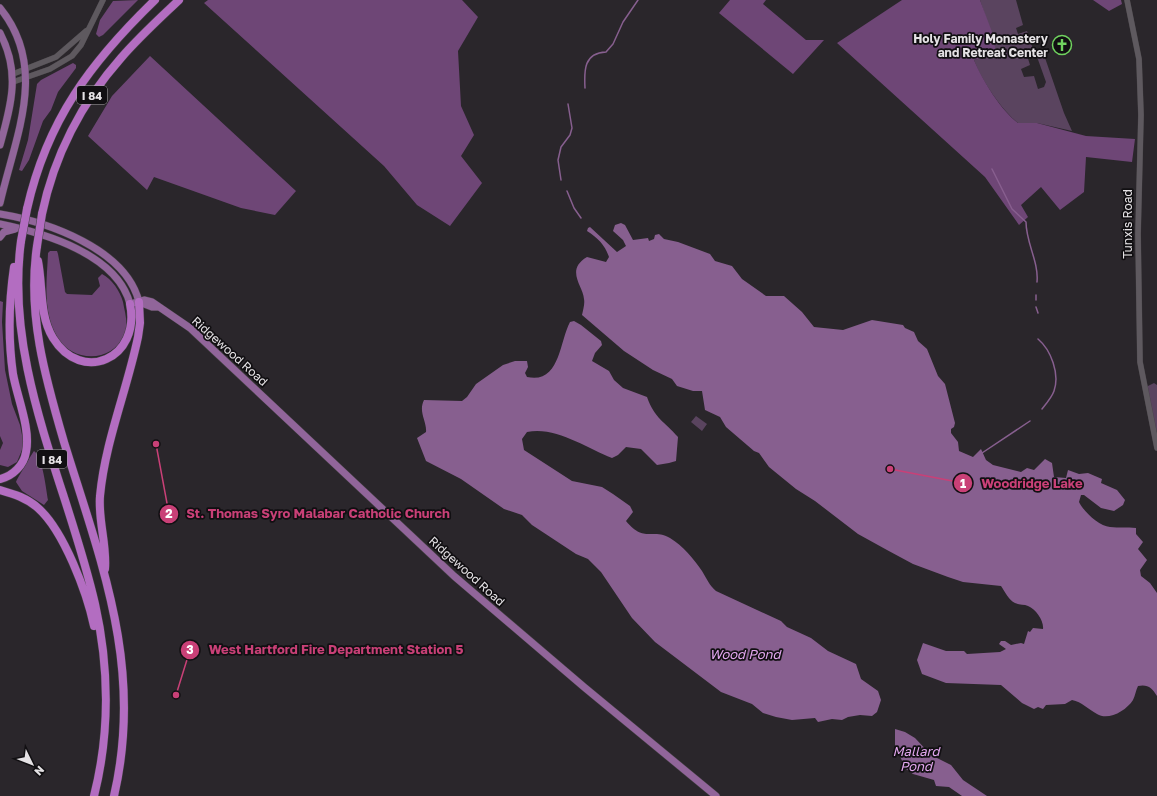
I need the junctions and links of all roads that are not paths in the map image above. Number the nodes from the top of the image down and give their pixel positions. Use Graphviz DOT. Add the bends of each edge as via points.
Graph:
graph roads {
  1 [pos="102,0"];
  2 [pos="151,0"];
  3 [pos="155,0"];
  4 [pos="179,0"];
  5 [pos="1127,0"];
  6 [pos="0,8"];
  7 [pos="143,12"];
  8 [pos="86,31"];
  9 [pos="0,33"];
  10 [pos="26,70"];
  11 [pos="13,78"];
  12 [pos="26,78"];
  13 [pos="0,145"];
  14 [pos="0,203"];
  15 [pos="0,214"];
  16 [pos="0,224"];
  17 [pos="21,229"];
  18 [pos="0,237"];
  19 [pos="21,244"];
  20 [pos="36,248"];
  21 [pos="139,302"];
  22 [pos="130,304"];
  23 [pos="1157,448"];
  24 [pos="0,479"];
  25 [pos="0,490"];
  26 [pos="105,576"];
  27 [pos="104,657"];
  28 [pos="94,796"];
  29 [pos="114,796"];
  30 [pos="716,796"];
  1 -- 8 [label="street"];
  2 -- 7 [label="highway"];
  3 -- 7 [label="highway, I 84"];
  4 -- 20 [label="highway, I 84, bridge" via="121,57 88,102 62,150 49,186"];
  5 -- 23 [label="street, Tunxis Road" via="1139,67 1141,115 1138,234 1140,362"];
  6 -- 10 [label="main road" via="19,41"];
  7 -- 19 [label="highway, I 84, bridge" via="101,56 72,96 36,173"];
  8 -- 10 [label="street" via="56,57"];
  8 -- 12 [label="street" via="81,45 72,56 50,69"];
  9 -- 11 [label="main road" via="8,50"];
  10 -- 11 [label="street"];
  10 -- 12 [label="main road"];
  11 -- 12 [label="street"];
  11 -- 13 [label="main road" via="10,108"];
  12 -- 14 [label="main road" via="23,111"];
  15 -- 21 [label="main road" via="33,220 57,228 108,257 127,276"];
  16 -- 17 [label="main road"];
  17 -- 18 [label="main road" via="8,230"];
  17 -- 22 [label="main road" via="66,245 101,263 118,280"];
  19 -- 24 [label="highway" via="13,270 10,340 13,375 26,430 27,448 20,466 10,475"];
  19 -- 27 [label="highway, I 84" via="19,303 26,363 50,454 92,593"];
  20 -- 22 [label="highway" via="47,322 57,343 70,355 95,362 110,357 119,350 131,330"];
  20 -- 26 [label="highway, I 84" via="34,309 42,362"];
  21 -- 22 [label="main road, Ridgewood Road"];
  21 -- 26 [label="highway" via="138,336 101,490 100,517"];
  21 -- 30 [label="main road, Ridgewood Road" via="153,302 199,335 461,582"];
  25 -- 27 [label="highway" via="31,502 52,524 83,588"];
  26 -- 29 [label="highway, I 84" via="118,627 125,698 123,746"];
  27 -- 28 [label="highway, I 84" via="104,734"];
}
